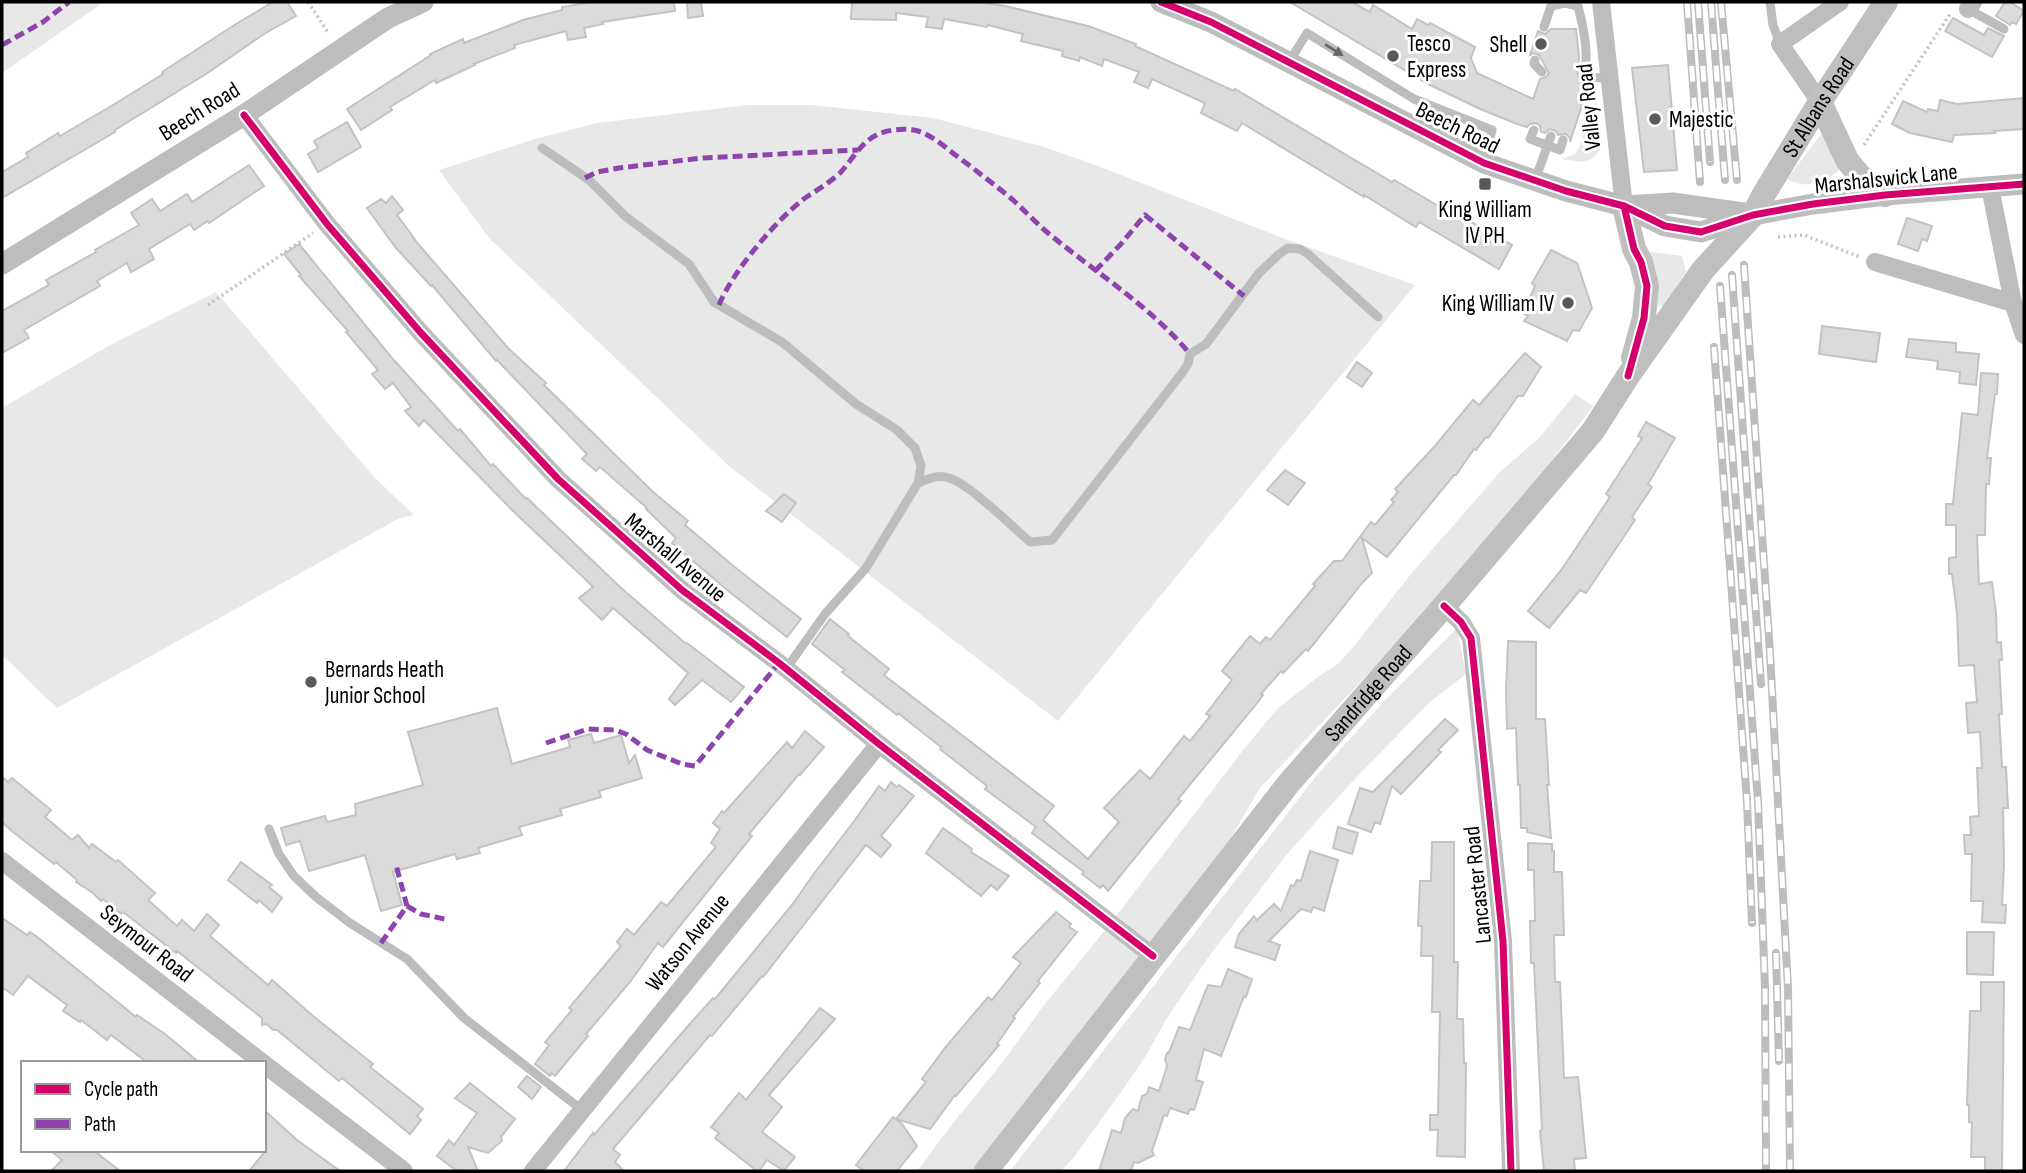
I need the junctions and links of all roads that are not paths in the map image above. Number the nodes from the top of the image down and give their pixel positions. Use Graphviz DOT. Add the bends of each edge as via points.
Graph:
graph roads {
  1 [pos="423,2"];
  2 [pos="1161,2"];
  3 [pos="1601,2"];
  4 [pos="1770,2"];
  5 [pos="1840,2"];
  6 [pos="1886,2"];
  7 [pos="1970,5"];
  8 [pos="1544,27"];
  9 [pos="2004,30"];
  10 [pos="1780,44"];
  11 [pos="1535,60"];
  12 [pos="1288,64"];
  13 [pos="1542,72"];
  14 [pos="1610,78"];
  15 [pos="1820,102"];
  16 [pos="244,115"];
  17 [pos="1534,130"];
  18 [pos="1551,136"];
  19 [pos="1563,140"];
  20 [pos="1548,146"];
  21 [pos="542,148"];
  22 [pos="1484,163"];
  23 [pos="1535,180"];
  24 [pos="2024,184"];
  25 [pos="1990,187"];
  26 [pos="1885,195"];
  27 [pos="1623,206"];
  28 [pos="1762,207"];
  29 [pos="1875,262"];
  30 [pos="2,264"];
  31 [pos="2013,303"];
  32 [pos="1378,317"];
  33 [pos="2023,330"];
  34 [pos="1628,376"];
  35 [pos="918,484"];
  36 [pos="1444,606"];
  37 [pos="786,669"];
  38 [pos="879,744"];
  39 [pos="270,829"];
  40 [pos="2,862"];
  41 [pos="1153,956"];
  42 [pos="261,1061"];
  43 [pos="266,1065"];
  44 [pos="582,1110"];
  45 [pos="404,1171"];
  46 [pos="533,1171"];
  47 [pos="986,1171"];
  48 [pos="1511,1171"];
  1 -- 16 [label="street, Beech Road" via="388,18"];
  2 -- 12 [label="street, Beech Road" via="1211,22"];
  3 -- 14 [label="street, Valley Road"];
  4 -- 10 [label="lane"];
  5 -- 10 [label="street"];
  6 -- 15 [label="main road, St Albans Road"];
  7 -- 9 [label="lane"];
  8 -- 14 [label="lane" via="1550,6 1578,6 1586,52 1584,73"];
  10 -- 15 [label="street"];
  11 -- 13 [label="lane"];
  12 -- 22 [label="street, Beech Road"];
  12 -- 22 [label="lane, one-way" via="1307,33 1415,99 1492,130"];
  14 -- 27 [label="street, Valley Road"];
  15 -- 26 [label="main road" via="1847,160"];
  15 -- 28 [label="main road, St Albans Road"];
  16 -- 30 [label="street, Beech Road"];
  16 -- 37 [label="street, Marshall Avenue" via="327,224 421,333 558,479 682,590"];
  17 -- 20 [label="lane" via="1530,139"];
  18 -- 20 [label="lane"];
  19 -- 20 [label="lane" via="1560,150"];
  20 -- 23 [label="lane"];
  21 -- 35 [label="lane" via="589,180 625,216 689,264 714,302 782,342 856,404 897,430 915,447 921,466"];
  22 -- 23 [label="street, Beech Road"];
  23 -- 27 [label="street, Beech Road"];
  24 -- 25 [label="street, Marshalswick Lane"];
  25 -- 26 [label="street, Marshalswick Lane"];
  25 -- 31 [label="street"];
  26 -- 28 [label="street, Marshalswick Lane"];
  27 -- 28 [label="street, Beech Road"];
  27 -- 28 [label="street, Beech Road" via="1665,226 1701,232"];
  27 -- 34 [label="main road" via="1647,286 1644,318"];
  28 -- 34 [label="main road, Sandridge Road" via="1708,264"];
  29 -- 31 [label="street"];
  31 -- 33 [label="street"];
  32 -- 35 [label="lane" via="1300,248 1288,248 1259,274 1206,344 1190,354 1188,364 1052,540 1030,542 964,485 949,478 933,476"];
  34 -- 36 [label="main road, Sandridge Road" via="1593,431"];
  35 -- 37 [label="lane" via="866,568 825,614"];
  36 -- 41 [label="main road, Sandridge Road" via="1289,783"];
  36 -- 48 [label="street, Lancaster Road" via="1471,638 1503,941"];
  37 -- 38 [label="street, Marshall Avenue"];
  38 -- 41 [label="street, Marshall Avenue"];
  38 -- 44 [label="street, Watson Avenue"];
  39 -- 44 [label="lane" via="279,854 316,897 407,958 464,1018"];
  40 -- 42 [label="street, Seymour Road"];
  41 -- 47 [label="main road, Sandridge Road"];
  43 -- 45 [label="street, Seymour Road"];
  44 -- 46 [label="street, Watson Avenue"];
}
